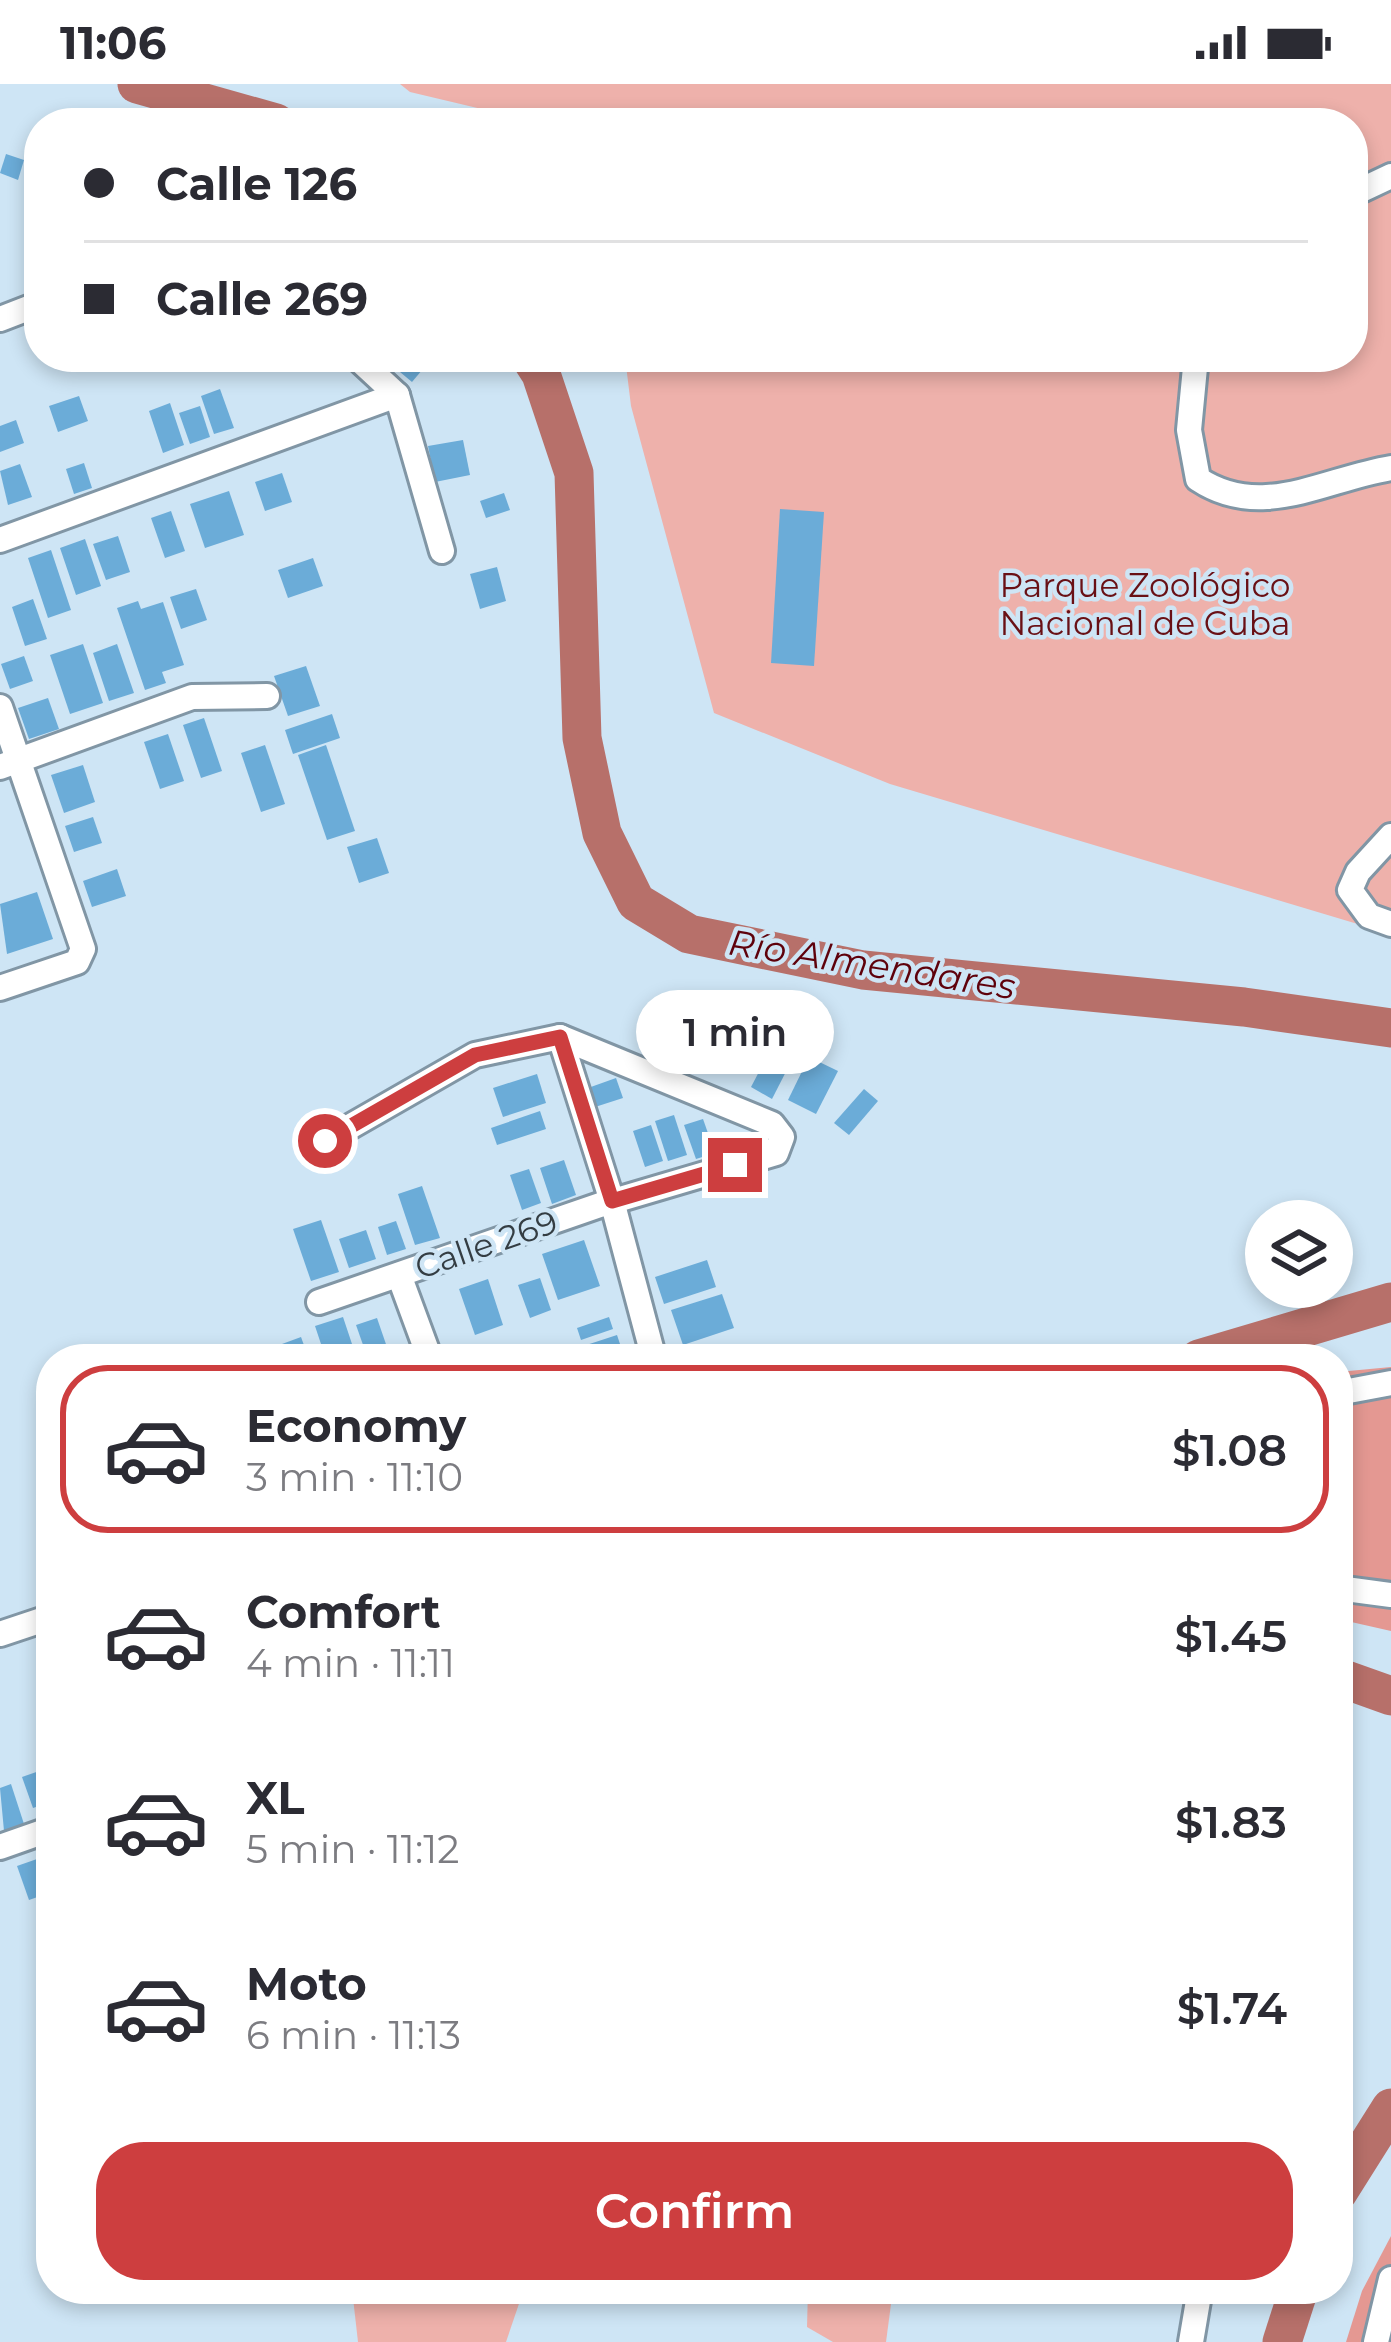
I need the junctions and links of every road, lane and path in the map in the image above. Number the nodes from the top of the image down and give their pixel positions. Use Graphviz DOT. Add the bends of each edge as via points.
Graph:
graph roads {
  1 [pos="372,372"];
  2 [pos="1195,372"];
  3 [pos="397,395"];
  4 [pos="1391,468"];
  5 [pos="0,540"];
  6 [pos="442,551"];
  7 [pos="268,695"];
  8 [pos="0,707"];
  9 [pos="9,764"];
  10 [pos="1391,836"];
  11 [pos="1391,924"];
  12 [pos="0,988"];
  13 [pos="560,1037"];
  14 [pos="325,1141"];
  15 [pos="612,1201"];
  16 [pos="399,1274"];
  17 [pos="319,1302"];
  18 [pos="425,1344"];
  19 [pos="651,1344"];
  20 [pos="1391,1383"];
  21 [pos="1353,1390"];
  22 [pos="1353,1590"];
  23 [pos="1391,1595"];
  24 [pos="36,1622"];
  25 [pos="0,1634"];
  26 [pos="36,1834"];
  27 [pos="0,1846"];
  28 [pos="1391,2279"];
  29 [pos="1197,2304"];
  30 [pos="1191,2342"];
  31 [pos="1376,2342"];
  1 -- 3 [label="street"];
  2 -- 4 [label="street" via="1191,454 1198,479 1213,489 1262,501"];
  3 -- 5 [label="street"];
  3 -- 6 [label="street"];
  7 -- 9 [label="street" via="192,697"];
  8 -- 9 [label="street"];
  9 -- 12 [label="street" via="83,949 81,958"];
  10 -- 11 [label="street" via="1350,890 1369,916"];
  13 -- 14 [label="street" via="475,1055"];
  13 -- 15 [label="street"];
  13 -- 15 [label="street, Calle 269" via="772,1124 782,1137 776,1154"];
  15 -- 16 [label="street, Calle 269"];
  15 -- 19 [label="street"];
  16 -- 17 [label="street, Calle 269"];
  16 -- 18 [label="street"];
  20 -- 21 [label="street"];
  22 -- 23 [label="street"];
  24 -- 25 [label="street"];
  26 -- 27 [label="street"];
  28 -- 31 [label="street"];
  29 -- 30 [label="street"];
}
